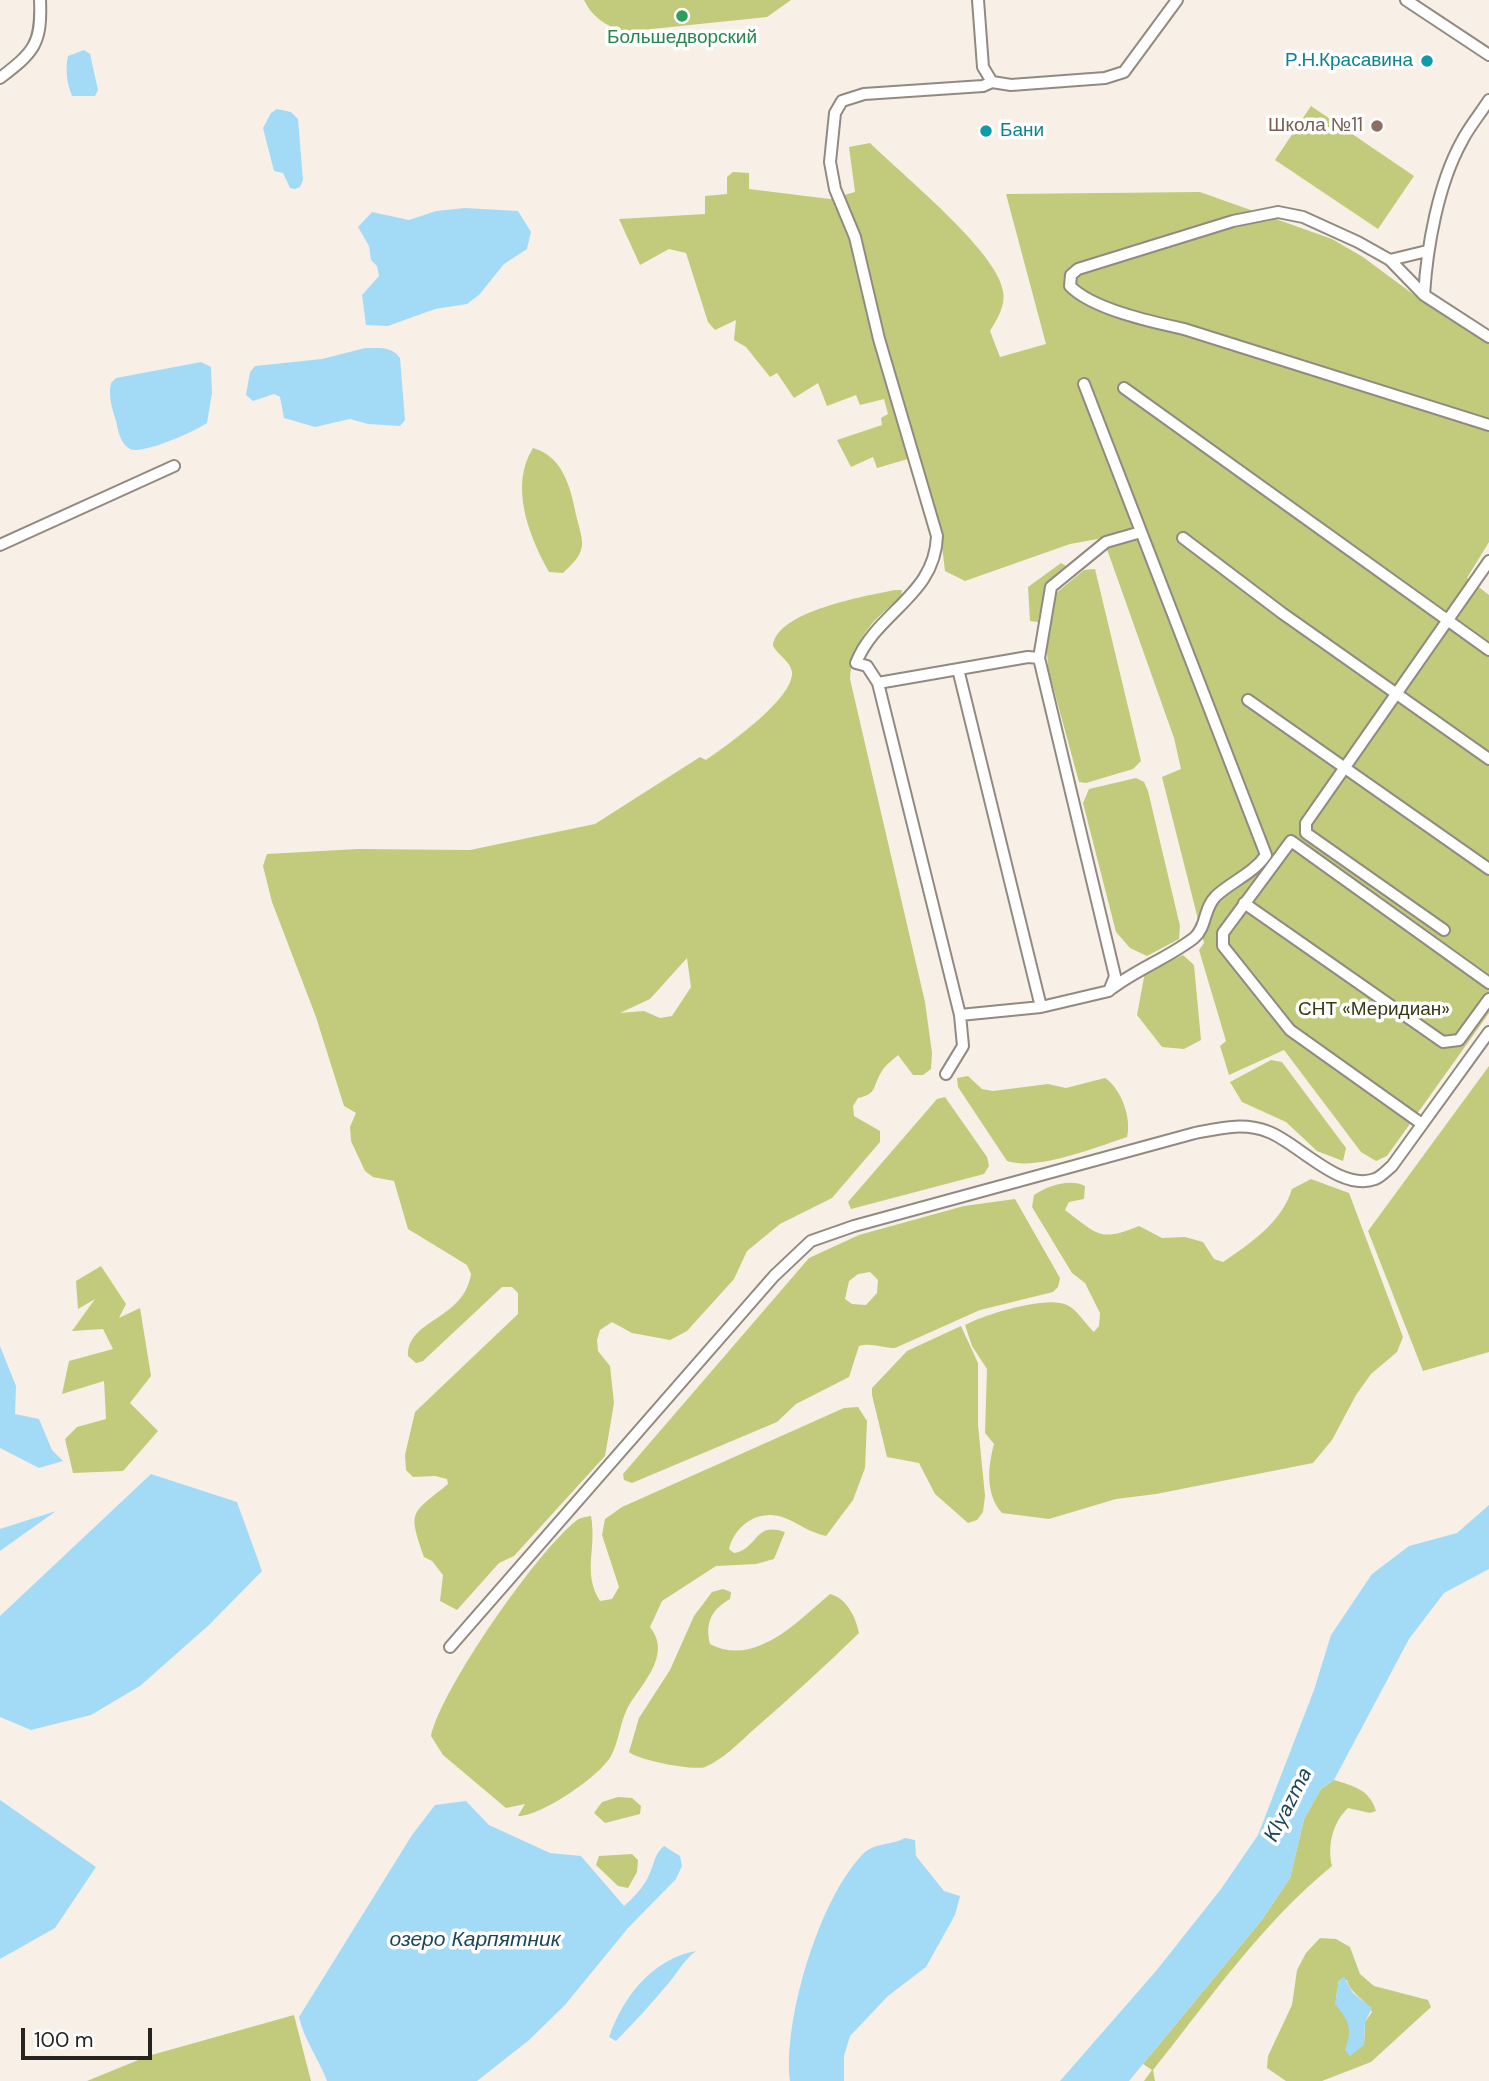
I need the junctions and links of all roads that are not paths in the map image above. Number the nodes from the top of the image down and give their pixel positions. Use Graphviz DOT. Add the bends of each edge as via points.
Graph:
graph roads {
  1 [pos="40,0"];
  2 [pos="978,0"];
  3 [pos="1177,0"];
  4 [pos="1406,0"];
  5 [pos="1489,55"];
  6 [pos="0,78"];
  7 [pos="992,82"];
  8 [pos="1489,100"];
  9 [pos="1427,251"];
  10 [pos="1390,260"];
  11 [pos="1424,295"];
  12 [pos="1489,337"];
  13 [pos="1084,384"];
  14 [pos="1124,388"];
  15 [pos="1489,425"];
  16 [pos="174,466"];
  17 [pos="1141,532"];
  18 [pos="1183,538"];
  19 [pos="0,545"];
  20 [pos="1489,561"];
  21 [pos="1448,621"];
  22 [pos="1489,650"];
  23 [pos="1039,658"];
  24 [pos="958,669"];
  25 [pos="878,682"];
  26 [pos="1397,693"];
  27 [pos="1248,700"];
  28 [pos="1489,759"];
  29 [pos="1345,767"];
  30 [pos="1489,869"];
  31 [pos="1244,903"];
  32 [pos="1444,930"];
  33 [pos="1489,982"];
  34 [pos="1109,991"];
  35 [pos="1489,999"];
  36 [pos="1041,1007"];
  37 [pos="960,1015"];
  38 [pos="1489,1032"];
  39 [pos="946,1074"];
  40 [pos="1422,1124"];
  41 [pos="450,1647"];
  1 -- 6 [label="street" via="36,45"];
  2 -- 7 [label="street" via="983,67"];
  3 -- 7 [label="street" via="1124,72 1105,78 1012,85"];
  4 -- 5 [label="street"];
  7 -- 25 [label="street" via="852,96 835,113 830,163 835,189 855,237 879,339 937,536 936,556 925,581 878,627 859,655 856,663 867,666"];
  8 -- 9 [label="street" via="1461,142"];
  9 -- 10 [label="street"];
  9 -- 11 [label="street"];
  10 -- 11 [label="street"];
  10 -- 15 [label="street" via="1303,217 1278,212 1078,269 1071,275 1070,286 1079,295 1147,320"];
  11 -- 12 [label="street"];
  13 -- 17 [label="street"];
  14 -- 21 [label="street"];
  16 -- 19 [label="street"];
  17 -- 23 [label="street" via="1106,542 1051,587"];
  17 -- 34 [label="street" via="1266,855 1217,895 1193,938"];
  18 -- 26 [label="street"];
  20 -- 21 [label="street"];
  21 -- 22 [label="street"];
  21 -- 26 [label="street"];
  23 -- 24 [label="street"];
  23 -- 34 [label="street" via="1115,976"];
  24 -- 25 [label="street"];
  24 -- 36 [label="street"];
  25 -- 37 [label="street"];
  26 -- 28 [label="street"];
  26 -- 29 [label="street"];
  27 -- 29 [label="street"];
  29 -- 30 [label="street"];
  29 -- 32 [label="street" via="1306,823 1306,833"];
  31 -- 33 [label="street" via="1286,843 1294,841"];
  31 -- 35 [label="street" via="1443,1042 1460,1040"];
  31 -- 40 [label="street" via="1223,933 1223,946 1281,1021"];
  34 -- 36 [label="street"];
  36 -- 37 [label="street"];
  37 -- 39 [label="street" via="963,1046"];
  38 -- 40 [label="street"];
  40 -- 41 [label="street" via="1392,1166 1375,1180 1350,1179 1271,1133 1239,1125 1195,1133 811,1241 774,1276"];
}
